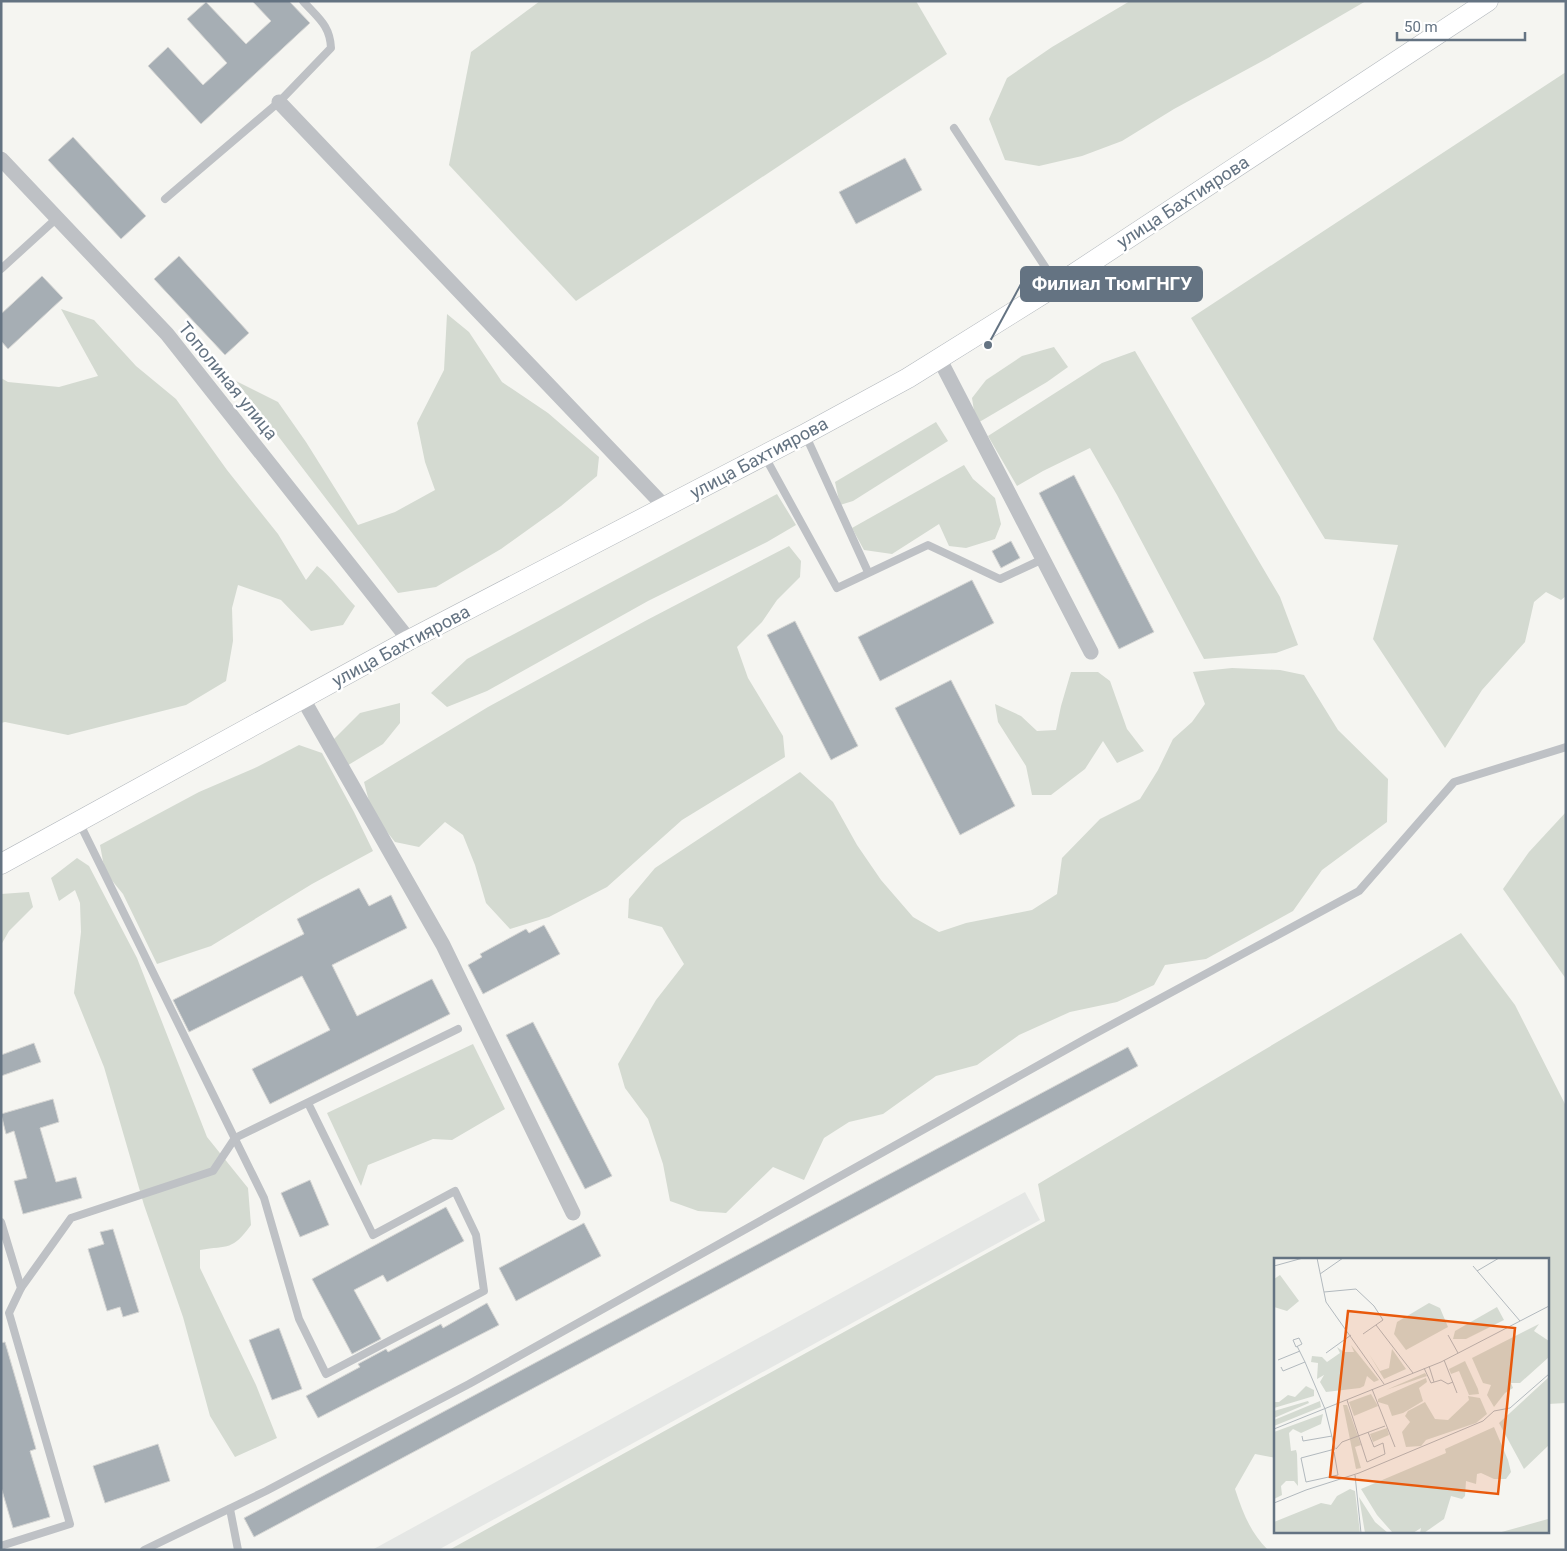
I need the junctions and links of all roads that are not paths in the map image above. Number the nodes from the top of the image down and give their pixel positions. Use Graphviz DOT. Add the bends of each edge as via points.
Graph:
graph roads {
  1 [pos="303,1"];
  2 [pos="1488,1"];
  3 [pos="279,102"];
  4 [pos="954,128"];
  5 [pos="1,159"];
  6 [pos="165,199"];
  7 [pos="57,218"];
  8 [pos="1,269"];
  9 [pos="1057,285"];
  10 [pos="940,360"];
  11 [pos="805,434"];
  12 [pos="764,455"];
  13 [pos="665,507"];
  14 [pos="1043,559"];
  15 [pos="868,572"];
  16 [pos="409,640"];
  17 [pos="1091,652"];
  18 [pos="303,699"];
  19 [pos="1566,747"];
  20 [pos="79,822"];
  21 [pos="1,864"];
  22 [pos="458,1029"];
  23 [pos="308,1102"];
  24 [pos="235,1138"];
  25 [pos="573,1213"];
  26 [pos="1,1222"];
  27 [pos="21,1288"];
  28 [pos="5,1314"];
  29 [pos="230,1509"];
  30 [pos="1,1546"];
  31 [pos="144,1550"];
  32 [pos="238,1550"];
  1 -- 3 [label="lane" via="325,26 332,48"];
  2 -- 9 [label="main road, улица Бахтиярова"];
  3 -- 6 [label="lane"];
  3 -- 13 [label="street"];
  4 -- 9 [label="lane"];
  5 -- 7 [label="street, Тополиная улица"];
  7 -- 8 [label="lane"];
  7 -- 16 [label="street, Тополиная улица" via="167,334"];
  9 -- 10 [label="main road, улица Бахтиярова"];
  10 -- 11 [label="main road, улица Бахтиярова"];
  10 -- 14 [label="street"];
  11 -- 12 [label="main road, улица Бахтиярова"];
  11 -- 15 [label="lane"];
  12 -- 13 [label="main road, улица Бахтиярова"];
  12 -- 15 [label="lane" via="837,588"];
  13 -- 16 [label="main road, улица Бахтиярова"];
  14 -- 15 [label="lane" via="1000,579 928,545"];
  14 -- 17 [label="street"];
  16 -- 18 [label="main road, улица Бахтиярова"];
  18 -- 20 [label="main road, улица Бахтиярова"];
  18 -- 25 [label="street" via="443,945"];
  19 -- 29 [label="lane" via="1454,782 1358,890 469,1384"];
  20 -- 21 [label="main road, улица Бахтиярова"];
  20 -- 24 [label="lane"];
  22 -- 23 [label="lane"];
  23 -- 24 [label="lane"];
  23 -- 24 [label="lane" via="373,1235 455,1191 476,1235 484,1291 326,1374 299,1319 264,1198"];
  24 -- 27 [label="lane" via="213,1171 71,1218"];
  26 -- 27 [label="lane"];
  27 -- 28 [label="lane"];
  28 -- 30 [label="lane" via="70,1524"];
  29 -- 31 [label="lane"];
  29 -- 32 [label="lane"];
}
